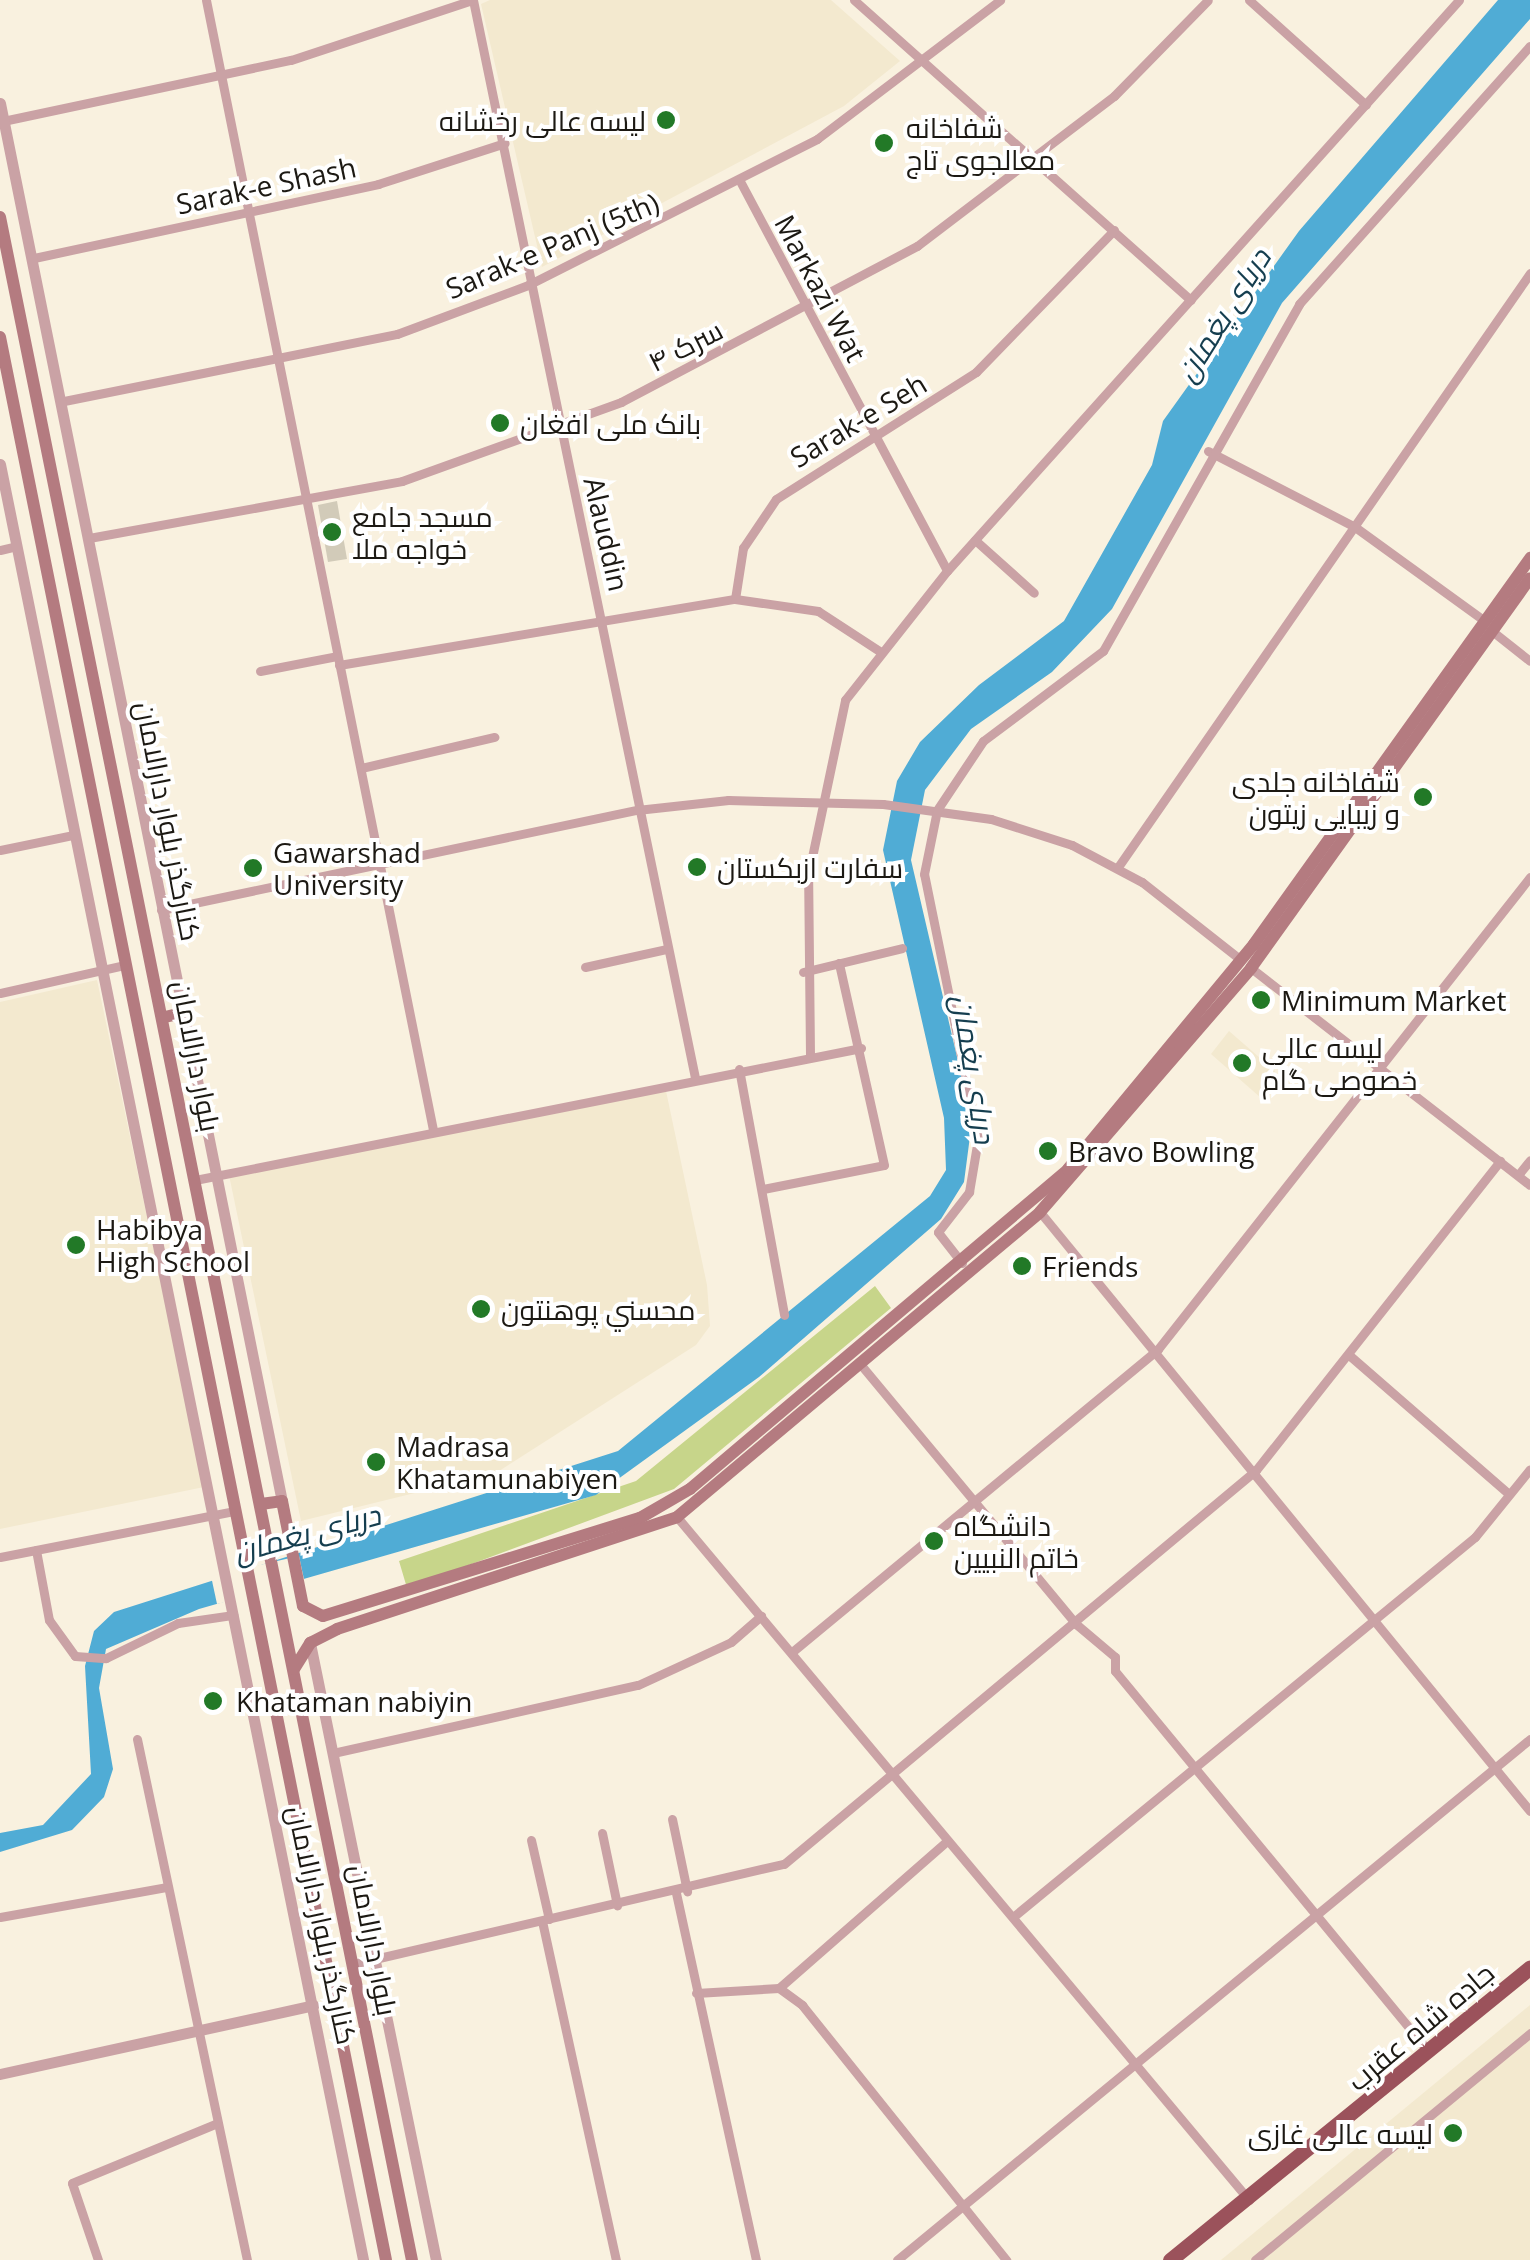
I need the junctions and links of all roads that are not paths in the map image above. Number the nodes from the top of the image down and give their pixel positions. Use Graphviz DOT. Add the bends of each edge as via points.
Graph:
graph roads {
  1 [pos="206,0"];
  2 [pos="472,0"];
  3 [pos="854,0"];
  4 [pos="1000,0"];
  5 [pos="1208,0"];
  6 [pos="1248,0"];
  7 [pos="1459,0"];
  8 [pos="1530,46"];
  9 [pos="926,64"];
  10 [pos="221,76"];
  11 [pos="0,104"];
  12 [pos="1366,104"];
  13 [pos="3,121"];
  14 [pos="505,144"];
  15 [pos="1033,160"];
  16 [pos="741,183"];
  17 [pos="246,212"];
  18 [pos="0,217"];
  19 [pos="1114,230"];
  20 [pos="34,258"];
  21 [pos="1530,273"];
  22 [pos="528,286"];
  23 [pos="1192,300"];
  24 [pos="806,308"];
  25 [pos="0,337"];
  26 [pos="276,358"];
  27 [pos="64,400"];
  28 [pos="560,427"];
  29 [pos="874,435"];
  30 [pos="1208,451"];
  31 [pos="0,464"];
  32 [pos="305,500"];
  33 [pos="1355,527"];
  34 [pos="89,538"];
  35 [pos="975,540"];
  36 [pos="18,546"];
  37 [pos="0,550"];
  38 [pos="1530,558"];
  39 [pos="948,571"];
  40 [pos="1530,579"];
  41 [pos="1034,593"];
  42 [pos="735,599"];
  43 [pos="602,616"];
  44 [pos="1488,626"];
  45 [pos="881,652"];
  46 [pos="338,660"];
  47 [pos="1530,661"];
  48 [pos="260,671"];
  49 [pos="494,737"];
  50 [pos="361,768"];
  51 [pos="819,805"];
  52 [pos="934,809"];
  53 [pos="637,810"];
  54 [pos="73,835"];
  55 [pos="0,850"];
  56 [pos="381,865"];
  57 [pos="1118,867"];
  58 [pos="1530,877"];
  59 [pos="161,910"];
  60 [pos="902,948"];
  61 [pos="666,949"];
  62 [pos="839,963"];
  63 [pos="1246,964"];
  64 [pos="124,965"];
  65 [pos="584,966"];
  66 [pos="102,971"];
  67 [pos="804,972"];
  68 [pos="0,993"];
  69 [pos="182,1013"];
  70 [pos="165,1017"];
  71 [pos="860,1048"];
  72 [pos="810,1054"];
  73 [pos="1381,1068"];
  74 [pos="740,1070"];
  75 [pos="695,1078"];
  76 [pos="433,1130"];
  77 [pos="1530,1160"];
  78 [pos="1500,1161"];
  79 [pos="216,1176"];
  80 [pos="1518,1176"];
  81 [pos="195,1180"];
  82 [pos="1530,1185"];
  83 [pos="763,1189"];
  84 [pos="1040,1212"];
  85 [pos="962,1263"];
  86 [pos="784,1315"];
  87 [pos="901,1323"];
  88 [pos="1158,1349"];
  89 [pos="1349,1355"];
  90 [pos="861,1365"];
  91 [pos="242,1413"];
  92 [pos="216,1418"];
  93 [pos="1530,1468"];
  94 [pos="1256,1470"];
  95 [pos="1509,1494"];
  96 [pos="974,1499"];
  97 [pos="282,1501"];
  98 [pos="261,1504"];
  99 [pos="234,1511"];
  100 [pos="212,1515"];
  101 [pos="677,1517"];
  102 [pos="36,1550"];
  103 [pos="0,1556"];
  104 [pos="232,1615"];
  105 [pos="760,1616"];
  106 [pos="1372,1619"];
  107 [pos="1076,1624"];
  108 [pos="310,1643"];
  109 [pos="792,1652"];
  110 [pos="294,1669"];
  111 [pos="302,1708"];
  112 [pos="278,1712"];
  113 [pos="137,1739"];
  114 [pos="1530,1739"];
  115 [pos="334,1754"];
  116 [pos="1194,1766"];
  117 [pos="1495,1768"];
  118 [pos="895,1774"];
  119 [pos="1530,1810"];
  120 [pos="672,1819"];
  121 [pos="602,1834"];
  122 [pos="531,1840"];
  123 [pos="947,1841"];
  124 [pos="166,1887"];
  125 [pos="682,1892"];
  126 [pos="617,1905"];
  127 [pos="1315,1915"];
  128 [pos="0,1917"];
  129 [pos="1013,1917"];
  130 [pos="546,1920"];
  131 [pos="374,1959"];
  132 [pos="353,1964"];
  133 [pos="1530,1967"];
  134 [pos="779,1988"];
  135 [pos="696,1992"];
  136 [pos="314,2005"];
  137 [pos="195,2025"];
  138 [pos="1530,2033"];
  139 [pos="1428,2052"];
  140 [pos="1137,2059"];
  141 [pos="0,2074"];
  142 [pos="214,2124"];
  143 [pos="1249,2200"];
  144 [pos="962,2204"];
  145 [pos="98,2260"];
  146 [pos="248,2260"];
  147 [pos="363,2260"];
  148 [pos="386,2260"];
  149 [pos="412,2260"];
  150 [pos="436,2260"];
  151 [pos="616,2260"];
  152 [pos="756,2260"];
  153 [pos="897,2260"];
  154 [pos="1006,2260"];
  155 [pos="1170,2260"];
  156 [pos="1254,2260"];
  1 -- 10 [label="street"];
  2 -- 10 [label="street"];
  2 -- 14 [label="street, Alauddin"];
  3 -- 9 [label="street"];
  4 -- 9 [label="street, Sarak-e Panj (5th)"];
  5 -- 15 [label="street, سرک ۴" via="1114,96"];
  6 -- 12 [label="street"];
  7 -- 12 [label="street"];
  8 -- 30 [label="street" via="1299,304"];
  9 -- 15 [label="street"];
  9 -- 16 [label="street, Sarak-e Panj (5th)"];
  10 -- 13 [label="street"];
  10 -- 17 [label="street"];
  11 -- 13 [label="street, کنارگذر بلوار دارالامان"];
  12 -- 23 [label="street"];
  13 -- 20 [label="street, کنارگذر بلوار دارالامان"];
  14 -- 17 [label="street, Sarak-e Shash"];
  14 -- 22 [label="street, Alauddin"];
  15 -- 19 [label="street"];
  15 -- 24 [label="street, سرک ۴" via="917,246"];
  16 -- 22 [label="street, Sarak-e Panj (5th)"];
  16 -- 24 [label="street, Markazi Wat"];
  17 -- 20 [label="street, Sarak-e Shash"];
  17 -- 26 [label="street"];
  18 -- 70 [label="main road, بلوار دارالامان"];
  19 -- 23 [label="street"];
  19 -- 29 [label="street, Sarak-e Seh" via="976,372"];
  20 -- 27 [label="street, کنارگذر بلوار دارالامان"];
  21 -- 33 [label="street"];
  22 -- 26 [label="street, Sarak-e Panj (5th)" via="397,334"];
  22 -- 28 [label="street, Alauddin"];
  23 -- 35 [label="street"];
  24 -- 28 [label="street, سرک ۴"];
  24 -- 29 [label="street, Markazi Wat"];
  25 -- 64 [label="main road, بلوار دارالامان"];
  26 -- 27 [label="street, Sarak-e Panj (5th)"];
  26 -- 32 [label="street"];
  27 -- 34 [label="street, کنارگذر بلوار دارالامان"];
  28 -- 32 [label="street, سرک ۴" via="402,481"];
  28 -- 43 [label="street, Alauddin"];
  29 -- 39 [label="street, Markazi Wat"];
  29 -- 42 [label="street, Sarak-e Seh" via="776,498 743,548"];
  30 -- 33 [label="street"];
  30 -- 52 [label="street" via="1102,651 983,741"];
  31 -- 36 [label="street"];
  32 -- 34 [label="street, سرک ۴"];
  32 -- 46 [label="street"];
  33 -- 44 [label="street"];
  33 -- 57 [label="street"];
  34 -- 59 [label="street, کنارگذر بلوار دارالامان"];
  35 -- 39 [label="street"];
  35 -- 41 [label="street"];
  36 -- 37 [label="street"];
  36 -- 54 [label="street"];
  38 -- 44 [label="main road"];
  39 -- 45 [label="street"];
  40 -- 44 [label="main road"];
  42 -- 43 [label="street"];
  42 -- 45 [label="street" via="818,611"];
  43 -- 46 [label="street"];
  43 -- 53 [label="street, Alauddin"];
  44 -- 47 [label="street"];
  44 -- 63 [label="main road"];
  45 -- 51 [label="street" via="845,700"];
  46 -- 48 [label="street"];
  46 -- 50 [label="street"];
  49 -- 50 [label="street"];
  50 -- 56 [label="street"];
  51 -- 52 [label="street"];
  51 -- 53 [label="street" via="728,800"];
  51 -- 67 [label="street"];
  52 -- 57 [label="street" via="1024,828"];
  52 -- 85 [label="street" via="924,874 978,1140 969,1192 938,1232"];
  53 -- 56 [label="street"];
  53 -- 61 [label="street, Alauddin"];
  54 -- 55 [label="street"];
  54 -- 66 [label="street"];
  56 -- 59 [label="street"];
  56 -- 76 [label="street"];
  57 -- 63 [label="street"];
  58 -- 73 [label="street"];
  59 -- 69 [label="street, کنارگذر بلوار دارالامان"];
  60 -- 62 [label="street"];
  61 -- 65 [label="street"];
  61 -- 75 [label="street, Alauddin"];
  62 -- 67 [label="street"];
  62 -- 71 [label="street"];
  63 -- 73 [label="street"];
  63 -- 84 [label="main road"];
  63 -- 85 [label="main road" via="1068,1169"];
  64 -- 66 [label="street"];
  64 -- 92 [label="main road, بلوار دارالامان"];
  66 -- 68 [label="street"];
  66 -- 100 [label="street"];
  67 -- 72 [label="street"];
  69 -- 70 [label="main road"];
  69 -- 79 [label="street, کنارگذر بلوار دارالامان"];
  70 -- 81 [label="main road, بلوار دارالامان"];
  71 -- 72 [label="street"];
  71 -- 83 [label="street" via="884,1165"];
  72 -- 74 [label="street"];
  73 -- 78 [label="street"];
  73 -- 88 [label="street"];
  74 -- 75 [label="street"];
  74 -- 83 [label="street"];
  75 -- 76 [label="street"];
  76 -- 79 [label="street"];
  77 -- 80 [label="street"];
  78 -- 80 [label="street"];
  78 -- 89 [label="street"];
  79 -- 81 [label="street"];
  79 -- 97 [label="street, کنارگذر بلوار دارالامان"];
  80 -- 82 [label="street"];
  81 -- 91 [label="main road, بلوار دارالامان"];
  83 -- 86 [label="street"];
  84 -- 87 [label="main road"];
  84 -- 88 [label="street"];
  85 -- 87 [label="main road"];
  87 -- 90 [label="main road"];
  87 -- 97 [label="main road, کنارگذر بلوار دارالامان" via="690,1489 640,1518 323,1616 305,1610"];
  88 -- 94 [label="street"];
  88 -- 96 [label="street"];
  89 -- 94 [label="street"];
  89 -- 95 [label="street"];
  90 -- 96 [label="street"];
  90 -- 101 [label="main road"];
  91 -- 92 [label="main road"];
  91 -- 98 [label="main road, بلوار دارالامان"];
  92 -- 99 [label="main road, بلوار دارالامان"];
  93 -- 95 [label="street"];
  94 -- 106 [label="street"];
  94 -- 107 [label="street"];
  95 -- 106 [label="street" via="1475,1536"];
  96 -- 107 [label="street"];
  96 -- 109 [label="street"];
  97 -- 98 [label="main road"];
  98 -- 110 [label="main road, بلوار دارالامان"];
  99 -- 100 [label="street"];
  99 -- 112 [label="main road, بلوار دارالامان"];
  100 -- 102 [label="street"];
  100 -- 104 [label="street, کنارگذر بلوار دارالامان"];
  101 -- 105 [label="street"];
  101 -- 108 [label="main road"];
  102 -- 103 [label="street"];
  102 -- 104 [label="street" via="50,1620 66,1650 86,1658 106,1658 178,1623"];
  104 -- 136 [label="street, کنارگذر بلوار دارالامان"];
  105 -- 109 [label="street"];
  105 -- 115 [label="street" via="732,1642 638,1685"];
  106 -- 116 [label="street"];
  106 -- 117 [label="street"];
  107 -- 116 [label="street" via="1115,1658 1115,1671"];
  107 -- 118 [label="street"];
  108 -- 110 [label="main road"];
  108 -- 115 [label="street, کنارگذر بلوار دارالامان"];
  109 -- 118 [label="street"];
  110 -- 111 [label="main road, بلوار دارالامان"];
  111 -- 112 [label="main road"];
  111 -- 132 [label="main road, بلوار دارالامان"];
  112 -- 148 [label="main road, بلوار دارالامان"];
  113 -- 124 [label="street"];
  114 -- 117 [label="street"];
  115 -- 131 [label="street, کنارگذر بلوار دارالامان"];
  116 -- 127 [label="street"];
  116 -- 129 [label="street"];
  117 -- 119 [label="street"];
  117 -- 127 [label="street"];
  118 -- 123 [label="street"];
  118 -- 125 [label="street" via="784,1864"];
  120 -- 125 [label="street"];
  121 -- 126 [label="street"];
  122 -- 130 [label="street"];
  123 -- 129 [label="street"];
  123 -- 134 [label="street"];
  124 -- 128 [label="street"];
  124 -- 137 [label="street"];
  125 -- 126 [label="street"];
  125 -- 135 [label="street"];
  126 -- 130 [label="street"];
  127 -- 139 [label="street"];
  127 -- 140 [label="street"];
  129 -- 140 [label="street"];
  130 -- 131 [label="street"];
  130 -- 151 [label="street"];
  131 -- 132 [label="street"];
  131 -- 150 [label="street, کنارگذر بلوار دارالامان"];
  132 -- 149 [label="main road, بلوار دارالامان"];
  133 -- 139 [label="highway, جاده شاه عقرب"];
  134 -- 135 [label="street"];
  134 -- 144 [label="street"];
  135 -- 152 [label="street"];
  136 -- 137 [label="street"];
  136 -- 147 [label="street, کنارگذر بلوار دارالامان"];
  137 -- 141 [label="street"];
  137 -- 142 [label="street"];
  138 -- 156 [label="street"];
  139 -- 143 [label="highway, جاده شاه عقرب"];
  140 -- 143 [label="street"];
  140 -- 144 [label="street"];
  142 -- 145 [label="street" via="72,2183"];
  142 -- 146 [label="street"];
  143 -- 155 [label="highway, جاده شاه عقرب"];
  144 -- 153 [label="street"];
  144 -- 154 [label="street"];
}
